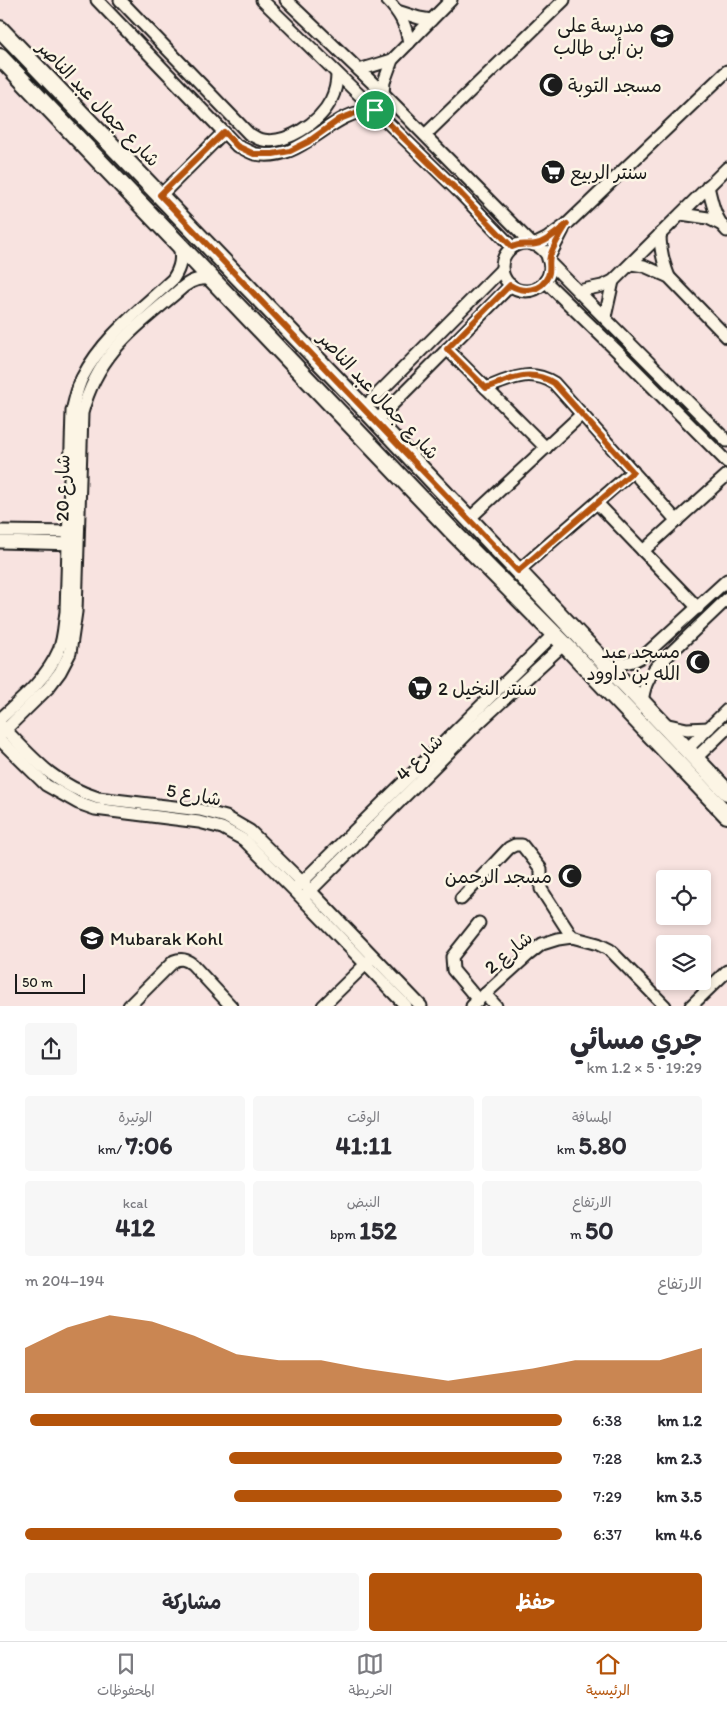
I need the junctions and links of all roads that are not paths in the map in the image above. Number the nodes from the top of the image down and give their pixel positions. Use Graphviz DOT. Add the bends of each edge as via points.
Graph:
graph roads {
  1 [pos="97,0"];
  2 [pos="120,0"];
  3 [pos="262,0"];
  4 [pos="286,0"];
  5 [pos="387,0"];
  6 [pos="451,0"];
  7 [pos="564,0"];
  8 [pos="397,11"];
  9 [pos="431,20"];
  10 [pos="0,29"];
  11 [pos="408,43"];
  12 [pos="26,56"];
  13 [pos="0,57"];
  14 [pos="392,60"];
  15 [pos="359,70"];
  16 [pos="13,71"];
  17 [pos="727,71"];
  18 [pos="337,74"];
  19 [pos="55,85"];
  20 [pos="383,93"];
  21 [pos="39,99"];
  22 [pos="375,110"];
  23 [pos="312,122"];
  24 [pos="224,132"];
  25 [pos="319,134"];
  26 [pos="425,135"];
  27 [pos="727,168"];
  28 [pos="708,186"];
  29 [pos="160,195"];
  30 [pos="680,214"];
  31 [pos="567,224"];
  32 [pos="723,228"];
  33 [pos="660,234"];
  34 [pos="179,242"];
  35 [pos="533,244"];
  36 [pos="512,247"];
  37 [pos="549,261"];
  38 [pos="631,264"];
  39 [pos="502,269"];
  40 [pos="669,277"];
  41 [pos="213,280"];
  42 [pos="613,281"];
  43 [pos="545,282"];
  44 [pos="510,285"];
  45 [pos="578,291"];
  46 [pos="605,317"];
  47 [pos="727,337"];
  48 [pos="447,349"];
  49 [pos="486,388"];
  50 [pos="364,408"];
  51 [pos="582,414"];
  52 [pos="376,421"];
  53 [pos="727,441"];
  54 [pos="546,448"];
  55 [pos="727,462"];
  56 [pos="633,472"];
  57 [pos="727,475"];
  58 [pos="597,503"];
  59 [pos="469,519"];
  60 [pos="677,521"];
  61 [pos="0,531"];
  62 [pos="73,538"];
  63 [pos="0,542"];
  64 [pos="643,551"];
  65 [pos="518,571"];
  66 [pos="727,580"];
  67 [pos="727,600"];
  68 [pos="698,608"];
  69 [pos="559,639"];
  70 [pos="645,655"];
  71 [pos="608,667"];
  72 [pos="656,667"];
  73 [pos="642,702"];
  74 [pos="727,710"];
  75 [pos="664,724"];
  76 [pos="709,728"];
  77 [pos="727,728"];
  78 [pos="1,730"];
  79 [pos="691,754"];
  80 [pos="727,792"];
  81 [pos="727,815"];
  82 [pos="302,890"];
  83 [pos="461,899"];
  84 [pos="479,923"];
  85 [pos="572,937"];
  86 [pos="369,961"];
  87 [pos="727,971"];
  88 [pos="478,1000"];
  89 [pos="129,1006"];
  90 [pos="231,1006"];
  91 [pos="323,1006"];
  92 [pos="406,1006"];
  93 [pos="421,1006"];
  94 [pos="496,1006"];
  95 [pos="665,1006"];
  96 [pos="691,1006"];
  1 -- 24 [label="street"];
  2 -- 23 [label="street" via="249,134 274,140 295,133"];
  3 -- 18 [label="street"];
  4 -- 15 [label="street"];
  5 -- 8 [label="street"];
  6 -- 9 [label="street"];
  7 -- 26 [label="street"];
  8 -- 9 [label="street"];
  8 -- 11 [label="street" via="403,20"];
  9 -- 11 [label="street"];
  10 -- 12 [label="main road, شارع جمال عبد الناصر"];
  11 -- 14 [label="street"];
  12 -- 16 [label="main road" via="23,68"];
  12 -- 19 [label="main road, شارع جمال عبد الناصر"];
  13 -- 16 [label="main road"];
  14 -- 15 [label="street"];
  14 -- 20 [label="street"];
  15 -- 20 [label="street"];
  16 -- 21 [label="main road"];
  17 -- 31 [label="street"];
  18 -- 22 [label="street"];
  18 -- 23 [label="street" via="332,100"];
  19 -- 21 [label="main road" via="44,88"];
  19 -- 29 [label="main road, شارع جمال عبد الناصر"];
  20 -- 26 [label="street"];
  21 -- 34 [label="main road"];
  22 -- 25 [label="street" via="351,114"];
  22 -- 36 [label="street"];
  23 -- 25 [label="street" via="320,126"];
  24 -- 25 [label="street" via="237,146 254,154 290,151"];
  24 -- 29 [label="street"];
  26 -- 35 [label="street"];
  27 -- 28 [label="street"];
  28 -- 30 [label="street"];
  28 -- 32 [label="street"];
  29 -- 50 [label="main road, شارع جمال عبد الناصر"];
  30 -- 32 [label="street" via="708,218"];
  30 -- 33 [label="street"];
  31 -- 35 [label="street" via="552,236"];
  31 -- 37 [label="street"];
  33 -- 38 [label="street"];
  33 -- 40 [label="street" via="660,249"];
  34 -- 41 [label="main road"];
  34 -- 62 [label="street, شارع 20" via="182,256 180,268 173,279 107,340 81,380 72,411"];
  35 -- 36 [label="street"];
  35 -- 37 [label="street"];
  36 -- 39 [label="street" via="506,253"];
  37 -- 43 [label="street"];
  37 -- 45 [label="street"];
  38 -- 40 [label="street"];
  38 -- 42 [label="street"];
  39 -- 44 [label="street"];
  39 -- 50 [label="street"];
  40 -- 47 [label="street"];
  41 -- 62 [label="street, شارع 20" via="192,280 183,287 115,348 94,378 82,413"];
  41 -- 69 [label="main road"];
  42 -- 45 [label="street"];
  42 -- 46 [label="street"];
  43 -- 44 [label="street" via="532,290"];
  43 -- 55 [label="street"];
  44 -- 48 [label="street"];
  45 -- 46 [label="street"];
  46 -- 53 [label="street"];
  48 -- 49 [label="street"];
  48 -- 52 [label="street"];
  49 -- 51 [label="street" via="520,376 544,377 554,383"];
  49 -- 54 [label="street"];
  50 -- 52 [label="main road, شارع جمال عبد الناصر"];
  51 -- 54 [label="street"];
  51 -- 56 [label="street"];
  52 -- 59 [label="main road, شارع جمال عبد الناصر"];
  54 -- 59 [label="street"];
  56 -- 58 [label="street"];
  56 -- 60 [label="street"];
  57 -- 60 [label="street"];
  58 -- 64 [label="street"];
  58 -- 65 [label="street"];
  59 -- 65 [label="main road, شارع جمال عبد الناصر"];
  60 -- 64 [label="street"];
  61 -- 62 [label="street"];
  62 -- 63 [label="street"];
  62 -- 78 [label="street, شارع 20" via="76,612 70,653 48,688"];
  64 -- 68 [label="street"];
  65 -- 71 [label="main road, شارع جمال عبد الناصر"];
  66 -- 68 [label="street"];
  67 -- 72 [label="street"];
  68 -- 70 [label="street"];
  69 -- 81 [label="main road"];
  69 -- 82 [label="street, شارع 4"];
  70 -- 71 [label="street"];
  70 -- 72 [label="street"];
  71 -- 73 [label="main road, شارع جمال عبد الناصر"];
  72 -- 73 [label="street" via="648,677"];
  73 -- 75 [label="main road, شارع جمال عبد الناصر"];
  74 -- 76 [label="street"];
  75 -- 76 [label="street" via="687,729"];
  75 -- 79 [label="main road, شارع جمال عبد الناصر"];
  76 -- 79 [label="street"];
  77 -- 79 [label="street"];
  78 -- 82 [label="street, شارع 5" via="52,776 82,793 98,798 200,810 226,817 250,831"];
  79 -- 80 [label="main road, شارع جمال عبد الناصر"];
  82 -- 86 [label="street, شارع 5"];
  83 -- 85 [label="street" via="509,848 522,845 541,869 541,889"];
  84 -- 88 [label="street" via="452,957 451,964 452,970"];
  85 -- 88 [label="street, شارع 2" via="542,944"];
  85 -- 95 [label="street, شارع 2" via="610,950"];
  86 -- 91 [label="street"];
  86 -- 92 [label="street, شارع 5"];
  86 -- 93 [label="street, شارع 5"];
  87 -- 96 [label="street"];
  88 -- 94 [label="street"];
  89 -- 90 [label="street" via="174,961 180,959 192,964"];
}
